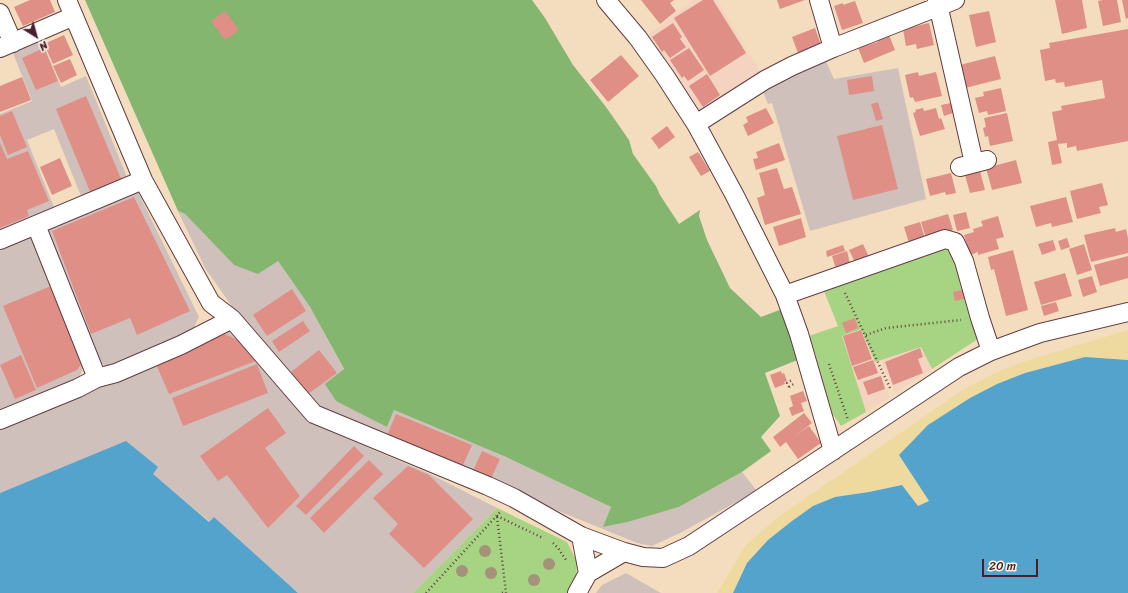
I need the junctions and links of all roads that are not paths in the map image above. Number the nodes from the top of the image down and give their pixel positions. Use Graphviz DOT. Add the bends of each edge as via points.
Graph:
graph roads {
  1 [pos="67,0"];
  2 [pos="606,0"];
  3 [pos="819,0"];
  4 [pos="955,0"];
  5 [pos="937,3"];
  6 [pos="0,13"];
  7 [pos="74,16"];
  8 [pos="6,46"];
  9 [pos="833,48"];
  10 [pos="696,124"];
  11 [pos="974,163"];
  12 [pos="143,180"];
  13 [pos="36,225"];
  14 [pos="0,240"];
  15 [pos="785,295"];
  16 [pos="1128,312"];
  17 [pos="232,320"];
  18 [pos="991,351"];
  19 [pos="97,378"];
  20 [pos="0,420"];
  21 [pos="833,451"];
  22 [pos="581,536"];
  23 [pos="624,552"];
  24 [pos="588,572"];
  25 [pos="577,593"];
  1 -- 7 [label="street"];
  2 -- 10 [label="street" via="638,38"];
  3 -- 9 [label="street"];
  4 -- 5 [label="street"];
  5 -- 9 [label="street"];
  5 -- 11 [label="street"];
  6 -- 8 [label="street"];
  7 -- 8 [label="street"];
  7 -- 12 [label="street"];
  9 -- 10 [label="street" via="765,80"];
  10 -- 15 [label="street"];
  12 -- 13 [label="street"];
  12 -- 17 [label="street" via="211,303"];
  13 -- 14 [label="street"];
  13 -- 19 [label="street"];
  15 -- 18 [label="street" via="945,239 955,242 964,261"];
  15 -- 21 [label="street"];
  16 -- 18 [label="street" via="1040,333"];
  17 -- 19 [label="street" via="116,373"];
  17 -- 22 [label="street" via="314,414 514,498"];
  18 -- 21 [label="street" via="959,367"];
  19 -- 20 [label="street"];
  21 -- 23 [label="street" via="689,546 663,558 643,558"];
  22 -- 23 [label="street"];
  22 -- 24 [label="street"];
  23 -- 24 [label="street"];
  24 -- 25 [label="street"];
}
